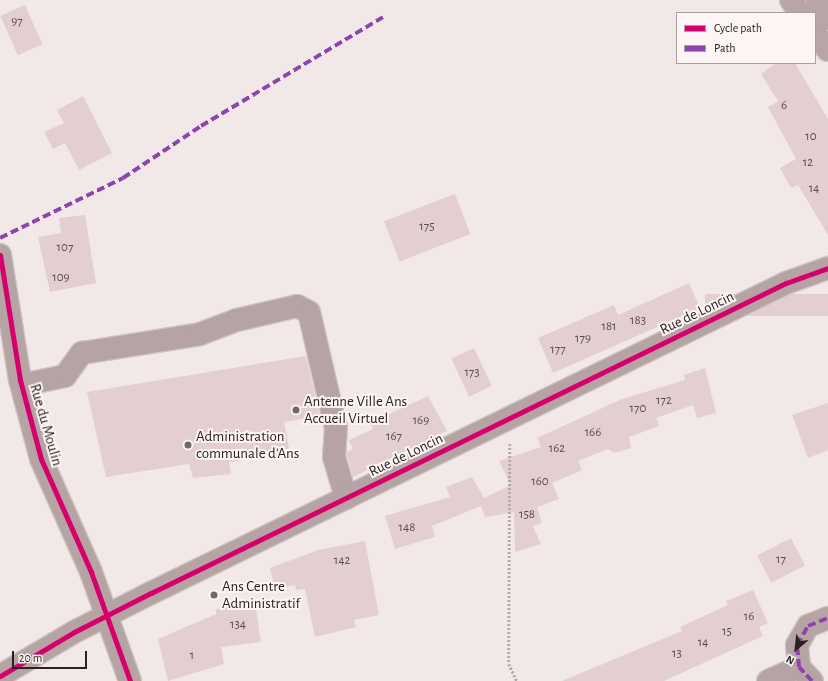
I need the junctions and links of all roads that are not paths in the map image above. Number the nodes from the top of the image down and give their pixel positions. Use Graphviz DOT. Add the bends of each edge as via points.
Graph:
graph roads {
  1 [pos="791,0"];
  2 [pos="817,0"];
  3 [pos="799,12"];
  4 [pos="828,19"];
  5 [pos="816,34"];
  6 [pos="828,50"];
  7 [pos="0,255"];
  8 [pos="828,268"];
  9 [pos="22,385"];
  10 [pos="346,498"];
  11 [pos="107,615"];
  12 [pos="828,618"];
  13 [pos="806,674"];
  14 [pos="0,676"];
  15 [pos="130,681"];
  16 [pos="768,681"];
  1 -- 3 [label="main road"];
  2 -- 4 [label="main road"];
  5 -- 6 [label="main road"];
  7 -- 9 [label="street, Rue du Moulin"];
  8 -- 10 [label="street, Rue de Loncin" via="786,283"];
  9 -- 10 [label="street" via="64,376 82,353 200,334 237,320 297,306 309,312 336,428 334,457"];
  9 -- 11 [label="street, Rue du Moulin" via="41,459 92,572"];
  10 -- 11 [label="street, Rue de Loncin"];
  11 -- 14 [label="street, Rue de Loncin"];
  11 -- 15 [label="street, Rue du Moulin"];
  12 -- 13 [label="street" via="808,626 797,645"];
  13 -- 16 [label="street"];
}
